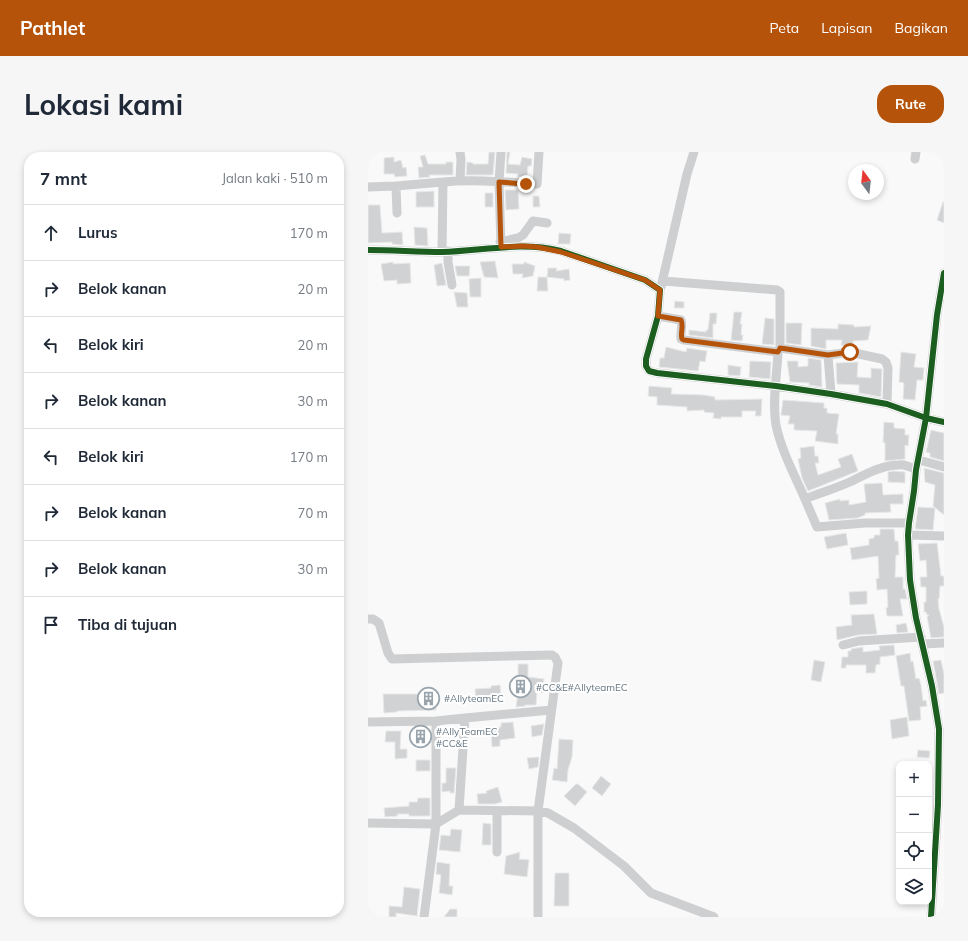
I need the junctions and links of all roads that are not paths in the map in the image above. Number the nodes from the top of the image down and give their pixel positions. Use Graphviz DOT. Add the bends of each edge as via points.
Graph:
graph roads {
  1 [pos="460,152"];
  2 [pos="501,152"];
  3 [pos="540,152"];
  4 [pos="694,152"];
  5 [pos="460,180"];
  6 [pos="443,182"];
  7 [pos="499,182"];
  8 [pos="396,186"];
  9 [pos="368,187"];
  10 [pos="397,213"];
  11 [pos="547,222"];
  12 [pos="500,245"];
  13 [pos="368,250"];
  14 [pos="445,251"];
  15 [pos="944,274"];
  16 [pos="452,285"];
  17 [pos="662,286"];
  18 [pos="658,316"];
  19 [pos="779,350"];
  20 [pos="828,355"];
  21 [pos="776,386"];
  22 [pos="831,394"];
  23 [pos="887,404"];
  24 [pos="926,418"];
  25 [pos="944,422"];
  26 [pos="918,460"];
  27 [pos="944,467"];
  28 [pos="916,470"];
  29 [pos="805,499"];
  30 [pos="908,523"];
  31 [pos="908,535"];
  32 [pos="944,536"];
  33 [pos="368,619"];
  34 [pos="921,641"];
  35 [pos="944,643"];
  36 [pos="843,645"];
  37 [pos="551,710"];
  38 [pos="465,718"];
  39 [pos="436,721"];
  40 [pos="368,722"];
  41 [pos="459,810"];
  42 [pos="538,811"];
  43 [pos="497,812"];
  44 [pos="368,823"];
  45 [pos="436,824"];
  46 [pos="496,852"];
  47 [pos="424,917"];
  48 [pos="538,917"];
  49 [pos="714,917"];
  50 [pos="931,917"];
  1 -- 5 [label="street"];
  2 -- 7 [label="street"];
  3 -- 7 [label="street" via="537,184"];
  4 -- 17 [label="street"];
  5 -- 6 [label="street"];
  5 -- 7 [label="street"];
  6 -- 8 [label="street"];
  6 -- 14 [label="street"];
  7 -- 12 [label="street"];
  8 -- 9 [label="street"];
  8 -- 10 [label="street"];
  11 -- 12 [label="street" via="533,221 523,235"];
  12 -- 14 [label="street"];
  12 -- 17 [label="street" via="555,250"];
  13 -- 14 [label="street"];
  14 -- 16 [label="street"];
  15 -- 24 [label="street"];
  17 -- 18 [label="street"];
  17 -- 19 [label="street" via="777,290 780,292"];
  18 -- 19 [label="street" via="681,320 681,336 684,340"];
  18 -- 21 [label="street" via="646,359 649,371"];
  19 -- 20 [label="street"];
  19 -- 21 [label="street"];
  20 -- 22 [label="street"];
  20 -- 23 [label="street" via="850,352 886,362"];
  21 -- 22 [label="street"];
  21 -- 29 [label="street" via="775,414 778,434"];
  22 -- 23 [label="street"];
  23 -- 24 [label="street"];
  24 -- 25 [label="street"];
  24 -- 26 [label="street"];
  26 -- 27 [label="street"];
  26 -- 28 [label="street"];
  28 -- 29 [label="street" via="906,465 889,466 864,473 852,481"];
  28 -- 30 [label="street"];
  29 -- 30 [label="street" via="818,527"];
  30 -- 31 [label="street"];
  31 -- 32 [label="street"];
  31 -- 34 [label="street" via="910,580"];
  33 -- 37 [label="street" via="379,623 392,659 552,655 558,663"];
  34 -- 35 [label="street"];
  34 -- 36 [label="street" via="859,641"];
  34 -- 50 [label="street" via="939,729 938,805"];
  37 -- 38 [label="street"];
  37 -- 42 [label="street"];
  38 -- 39 [label="street"];
  38 -- 41 [label="street"];
  39 -- 40 [label="street"];
  39 -- 45 [label="street"];
  41 -- 43 [label="street"];
  41 -- 45 [label="street"];
  42 -- 43 [label="street"];
  42 -- 48 [label="street"];
  42 -- 49 [label="street" via="548,813 574,828 624,866 652,893"];
  43 -- 46 [label="street"];
  44 -- 45 [label="street"];
  45 -- 47 [label="street"];
}
